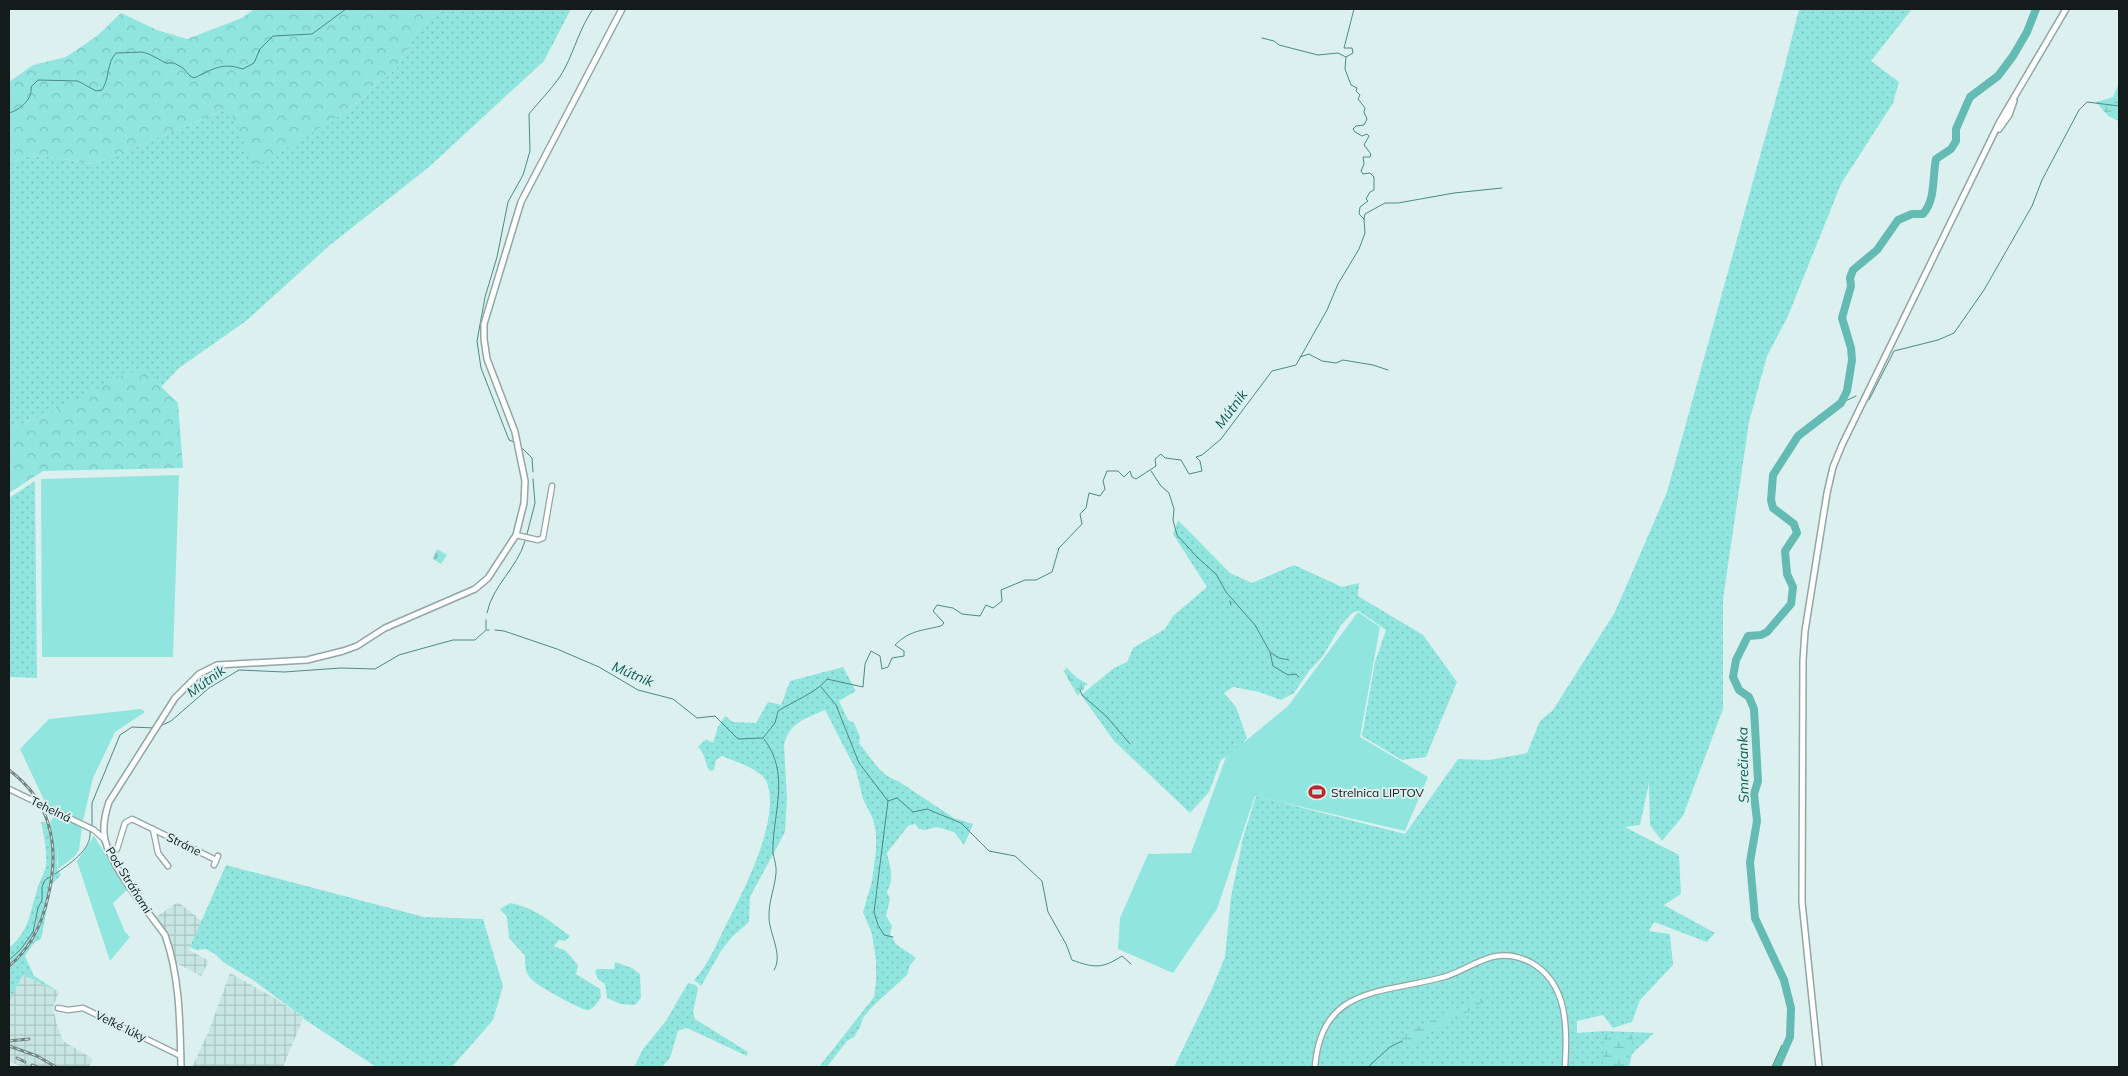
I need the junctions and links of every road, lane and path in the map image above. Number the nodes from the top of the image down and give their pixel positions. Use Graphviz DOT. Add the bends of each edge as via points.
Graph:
graph roads {
  1 [pos="622,9"];
  2 [pos="2066,9"];
  3 [pos="552,486"];
  4 [pos="516,535"];
  5 [pos="9,789"];
  6 [pos="104,825"];
  7 [pos="152,828"];
  8 [pos="94,830"];
  9 [pos="105,842"];
  10 [pos="110,853"];
  11 [pos="216,860"];
  12 [pos="168,866"];
  13 [pos="58,1008"];
  14 [pos="181,1056"];
  15 [pos="181,1067"];
  16 [pos="1315,1067"];
  17 [pos="1565,1067"];
  18 [pos="1820,1067"];
  1 -- 4 [label="street" via="521,202 484,324 487,359 514,427 525,474 524,503"];
  2 -- 18 [label="street" via="1995,134 1833,467 1805,631 1802,691 1802,902"];
  3 -- 4 [label="street" via="542,538"];
  4 -- 6 [label="street, Pod Stráňami" via="482,584 385,628 352,648 320,658 226,663 199,674 175,698 156,727 111,799"];
  5 -- 8 [label="street, Tehelná"];
  6 -- 8 [label="street"];
  6 -- 9 [label="street, Pod Stráňami"];
  7 -- 10 [label="street, Stráne" via="128,820 117,849"];
  7 -- 11 [label="street, Stráne"];
  7 -- 12 [label="street, Stráne" via="157,850"];
  8 -- 9 [label="street, Tehelná"];
  9 -- 10 [label="street, Pod Stráňami"];
  10 -- 14 [label="street, Pod Stráňami" via="168,944"];
  13 -- 14 [label="street, Veľké lúky" via="83,1008"];
  14 -- 15 [label="street, Pod Stráňami"];
  16 -- 17 [label="street" via="1329,1019 1345,1004 1375,992 1445,976 1503,955 1533,964 1556,988 1566,1017"];
}
